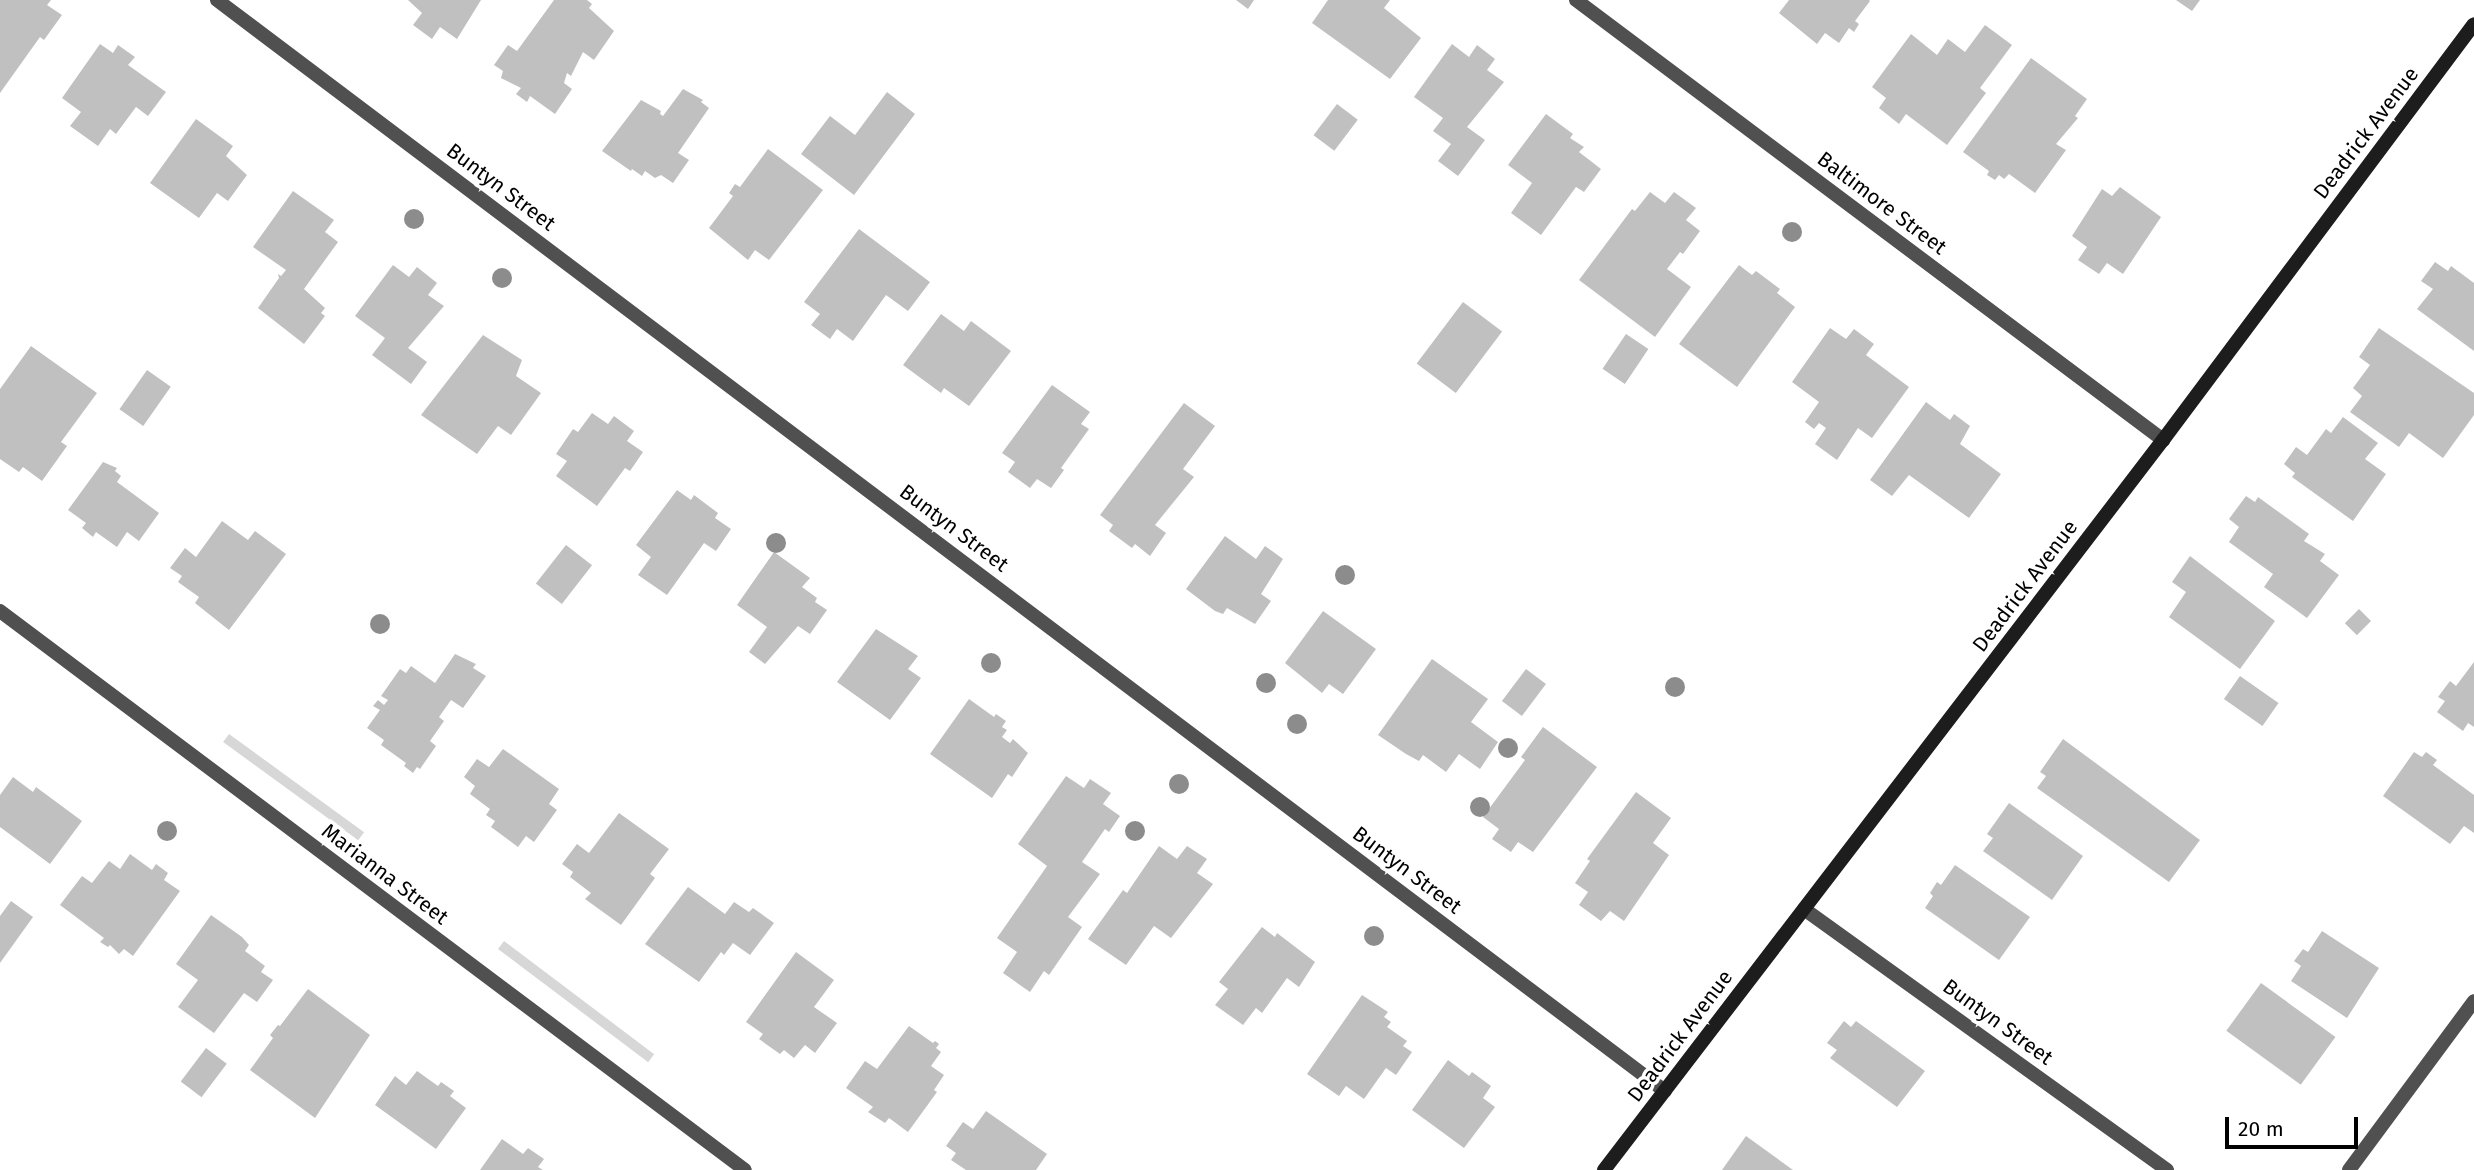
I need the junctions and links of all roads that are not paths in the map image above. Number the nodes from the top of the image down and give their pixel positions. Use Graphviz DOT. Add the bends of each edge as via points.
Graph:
graph roads {
  1 [pos="218,0"];
  2 [pos="1576,0"];
  3 [pos="2474,24"];
  4 [pos="2163,440"];
  5 [pos="0,611"];
  6 [pos="1804,909"];
  7 [pos="2474,1002"];
  8 [pos="1665,1091"];
  9 [pos="745,1170"];
  10 [pos="1604,1170"];
  11 [pos="2166,1170"];
  12 [pos="2349,1170"];
  1 -- 8 [label="street, Buntyn Street"];
  2 -- 4 [label="street, Baltimore Street"];
  3 -- 4 [label="street, Deadrick Avenue"];
  4 -- 6 [label="street, Deadrick Avenue"];
  5 -- 9 [label="street, Marianna Street"];
  6 -- 8 [label="street, Deadrick Avenue"];
  6 -- 11 [label="street, Buntyn Street"];
  7 -- 12 [label="street"];
  8 -- 10 [label="street, Deadrick Avenue"];
}
